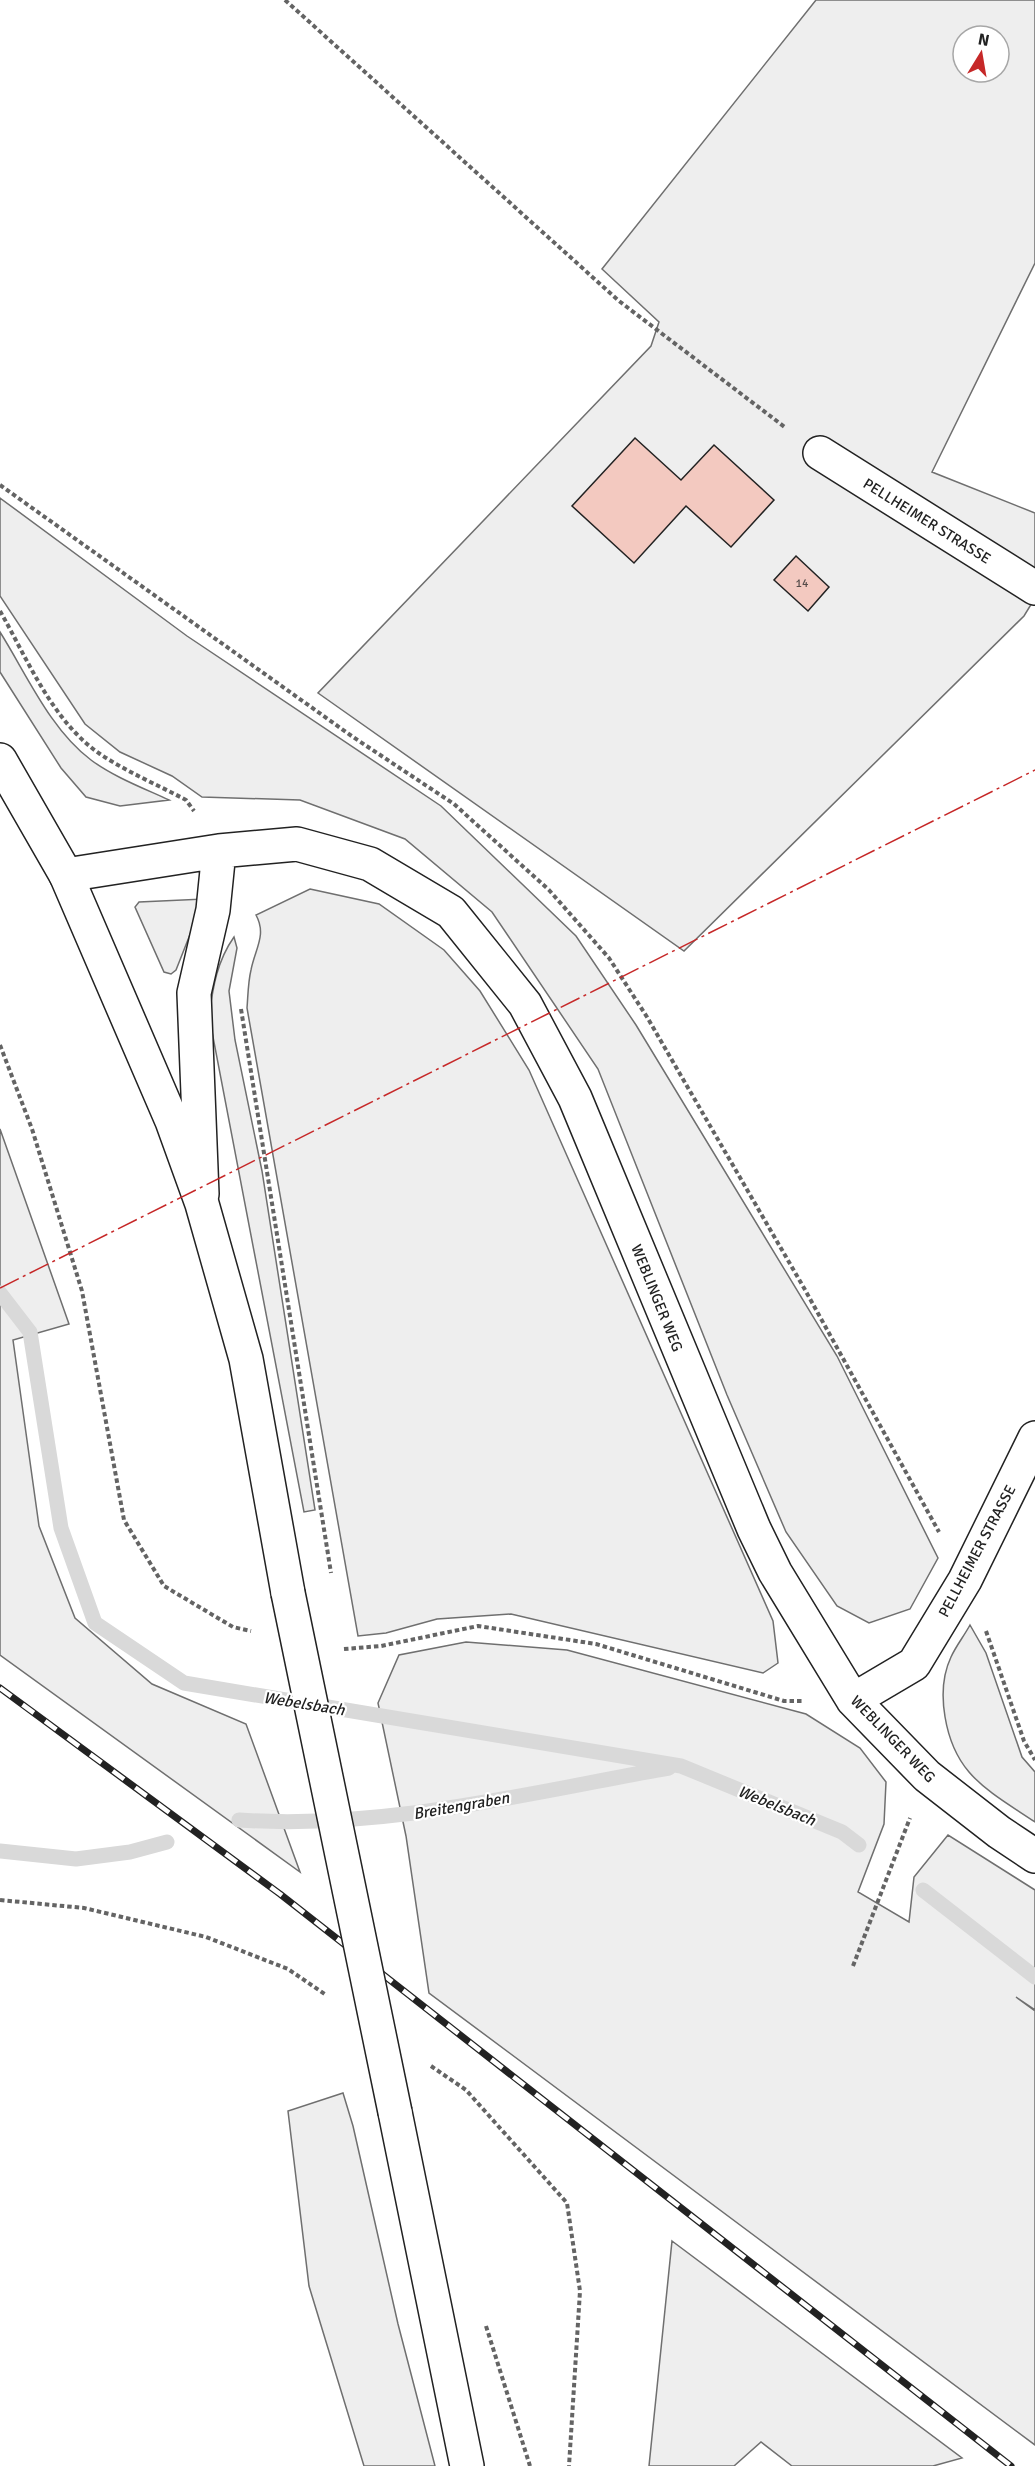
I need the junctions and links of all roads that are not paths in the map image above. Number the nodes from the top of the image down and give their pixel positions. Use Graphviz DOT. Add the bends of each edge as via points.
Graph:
graph roads {
  1 [pos="820,453"];
  2 [pos="1035,588"];
  3 [pos="0,760"];
  4 [pos="219,851"];
  5 [pos="66,874"];
  6 [pos="202,1204"];
  7 [pos="1035,1438"];
  8 [pos="854,1700"];
  9 [pos="1035,1856"];
  10 [pos="467,2466"];
  1 -- 2 [label="street, PELLHEIMER STRASSE"];
  3 -- 5 [label="street"];
  4 -- 5 [label="street, WEBLINGER WEG"];
  4 -- 6 [label="street" via="213,910 194,993"];
  4 -- 8 [label="street, WEBLINGER WEG" via="297,844 370,864 451,912 525,1004 575,1098 753,1529"];
  5 -- 6 [label="street"];
  6 -- 10 [label="street, bridge" via="246,1359 288,1593"];
  7 -- 8 [label="street, PELLHEIMER STRASSE" via="965,1580 914,1664"];
  8 -- 9 [label="street, WEBLINGER WEG" via="927,1776"];
}
